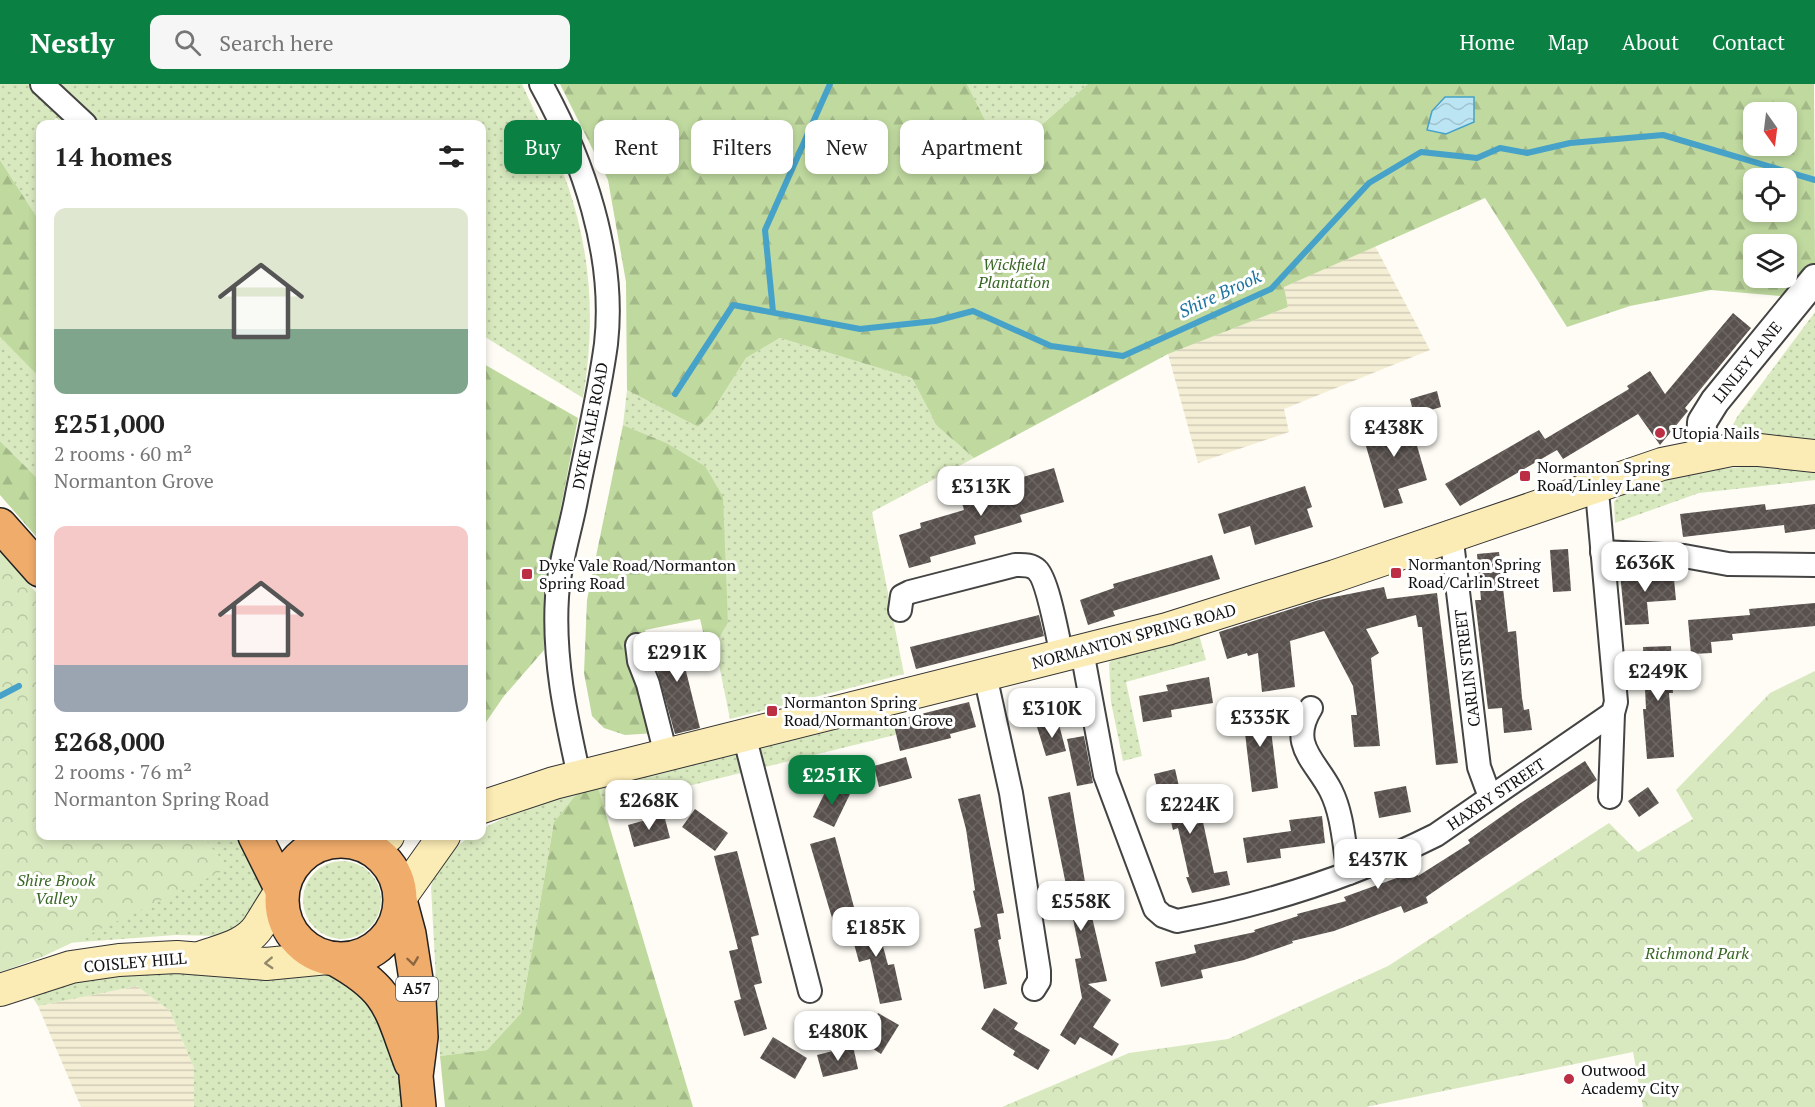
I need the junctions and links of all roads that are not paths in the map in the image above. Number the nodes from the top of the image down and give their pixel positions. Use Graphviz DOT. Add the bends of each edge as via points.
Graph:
graph roads {
  1 [pos="42,84"];
  2 [pos="541,84"];
  3 [pos="82,120"];
  4 [pos="1815,279"];
  5 [pos="1701,454"];
  6 [pos="1815,456"];
  7 [pos="1594,487"];
  8 [pos="0,525"];
  9 [pos="1449,537"];
  10 [pos="1602,552"];
  11 [pos="1815,565"];
  12 [pos="36,566"];
  13 [pos="900,610"];
  14 [pos="637,645"];
  15 [pos="1072,654"];
  16 [pos="985,675"];
  17 [pos="1311,708"];
  18 [pos="1613,713"];
  19 [pos="744,735"];
  20 [pos="666,755"];
  21 [pos="579,776"];
  22 [pos="1490,797"];
  23 [pos="1611,797"];
  24 [pos="486,806"];
  25 [pos="257,840"];
  26 [pos="336,840"];
  27 [pos="441,840"];
  28 [pos="1349,873"];
  29 [pos="282,890"];
  30 [pos="401,901"];
  31 [pos="201,957"];
  32 [pos="331,959"];
  33 [pos="1034,989"];
  34 [pos="0,990"];
  35 [pos="810,991"];
  36 [pos="417,1091"];
  1 -- 3 [label="street"];
  2 -- 21 [label="street, DYKE VALE ROAD" via="563,123 585,186 606,286 606,342 557,597 558,672"];
  4 -- 5 [label="street, LINLEY LANE" via="1715,401 1702,422"];
  5 -- 6 [label="main road, NORMANTON SPRING ROAD" via="1759,450"];
  5 -- 7 [label="main road, NORMANTON SPRING ROAD"];
  7 -- 9 [label="main road, NORMANTON SPRING ROAD"];
  7 -- 10 [label="street"];
  8 -- 12 [label="highway"];
  9 -- 15 [label="main road, NORMANTON SPRING ROAD" via="1254,603"];
  9 -- 22 [label="street, CARLIN STREET" via="1479,767"];
  10 -- 11 [label="street" via="1684,556 1728,564"];
  10 -- 18 [label="street" via="1616,702"];
  13 -- 15 [label="street, HAXBY STREET" via="902,596 910,592 1015,565 1031,565 1039,571"];
  14 -- 20 [label="street"];
  15 -- 16 [label="main road, NORMANTON SPRING ROAD"];
  15 -- 28 [label="street, HAXBY STREET" via="1105,775 1155,909 1177,921 1236,910"];
  16 -- 19 [label="main road, NORMANTON SPRING ROAD"];
  16 -- 33 [label="street" via="1011,793 1039,971 1040,981"];
  17 -- 28 [label="street" via="1302,733 1305,752 1331,791 1340,818"];
  18 -- 22 [label="street, HAXBY STREET"];
  18 -- 23 [label="street"];
  19 -- 20 [label="main road, NORMANTON SPRING ROAD"];
  19 -- 35 [label="street"];
  20 -- 21 [label="main road, NORMANTON SPRING ROAD"];
  21 -- 24 [label="main road, NORMANTON SPRING ROAD"];
  22 -- 28 [label="street, HAXBY STREET" via="1436,835"];
  25 -- 29 [label="highway, A57"];
  26 -- 29 [label="highway" via="312,848 296,861"];
  26 -- 30 [label="highway, A57" via="375,852 386,862 396,879"];
  27 -- 30 [label="main road"];
  29 -- 31 [label="main road, COISLEY HILL" via="248,938"];
  29 -- 32 [label="highway, A57" via="281,904 288,928 308,949"];
  30 -- 32 [label="highway" via="395,923 377,947 358,956"];
  30 -- 36 [label="highway, A57, one-way" via="418,999 421,1037"];
  32 -- 31 [label="main road, COISLEY HILL, one-way" via="266,964"];
  31 -- 34 [label="main road, COISLEY HILL" via="95,963"];
  32 -- 36 [label="highway, A57" via="357,971 393,1011"];
}
